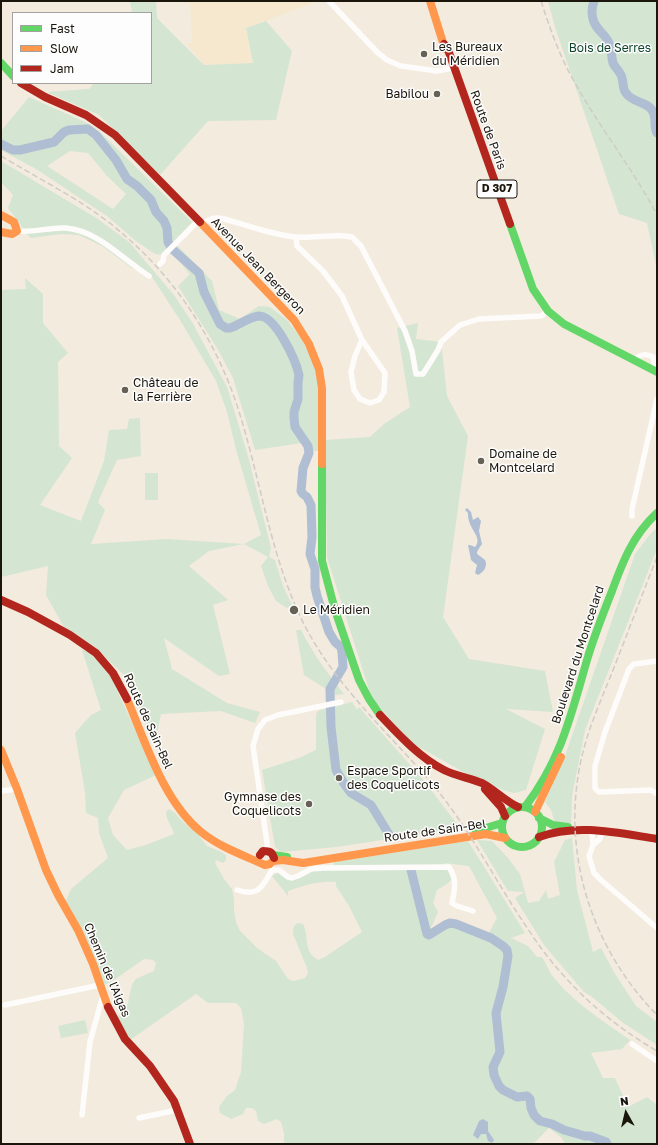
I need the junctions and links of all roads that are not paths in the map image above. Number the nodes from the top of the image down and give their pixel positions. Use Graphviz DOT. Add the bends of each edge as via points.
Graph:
graph roads {
  1 [pos="329,1"];
  2 [pos="430,1"];
  3 [pos="1,63"];
  4 [pos="452,65"];
  5 [pos="12,75"];
  6 [pos="22,84"];
  7 [pos="1,215"];
  8 [pos="200,223"];
  9 [pos="16,230"];
  10 [pos="1,232"];
  11 [pos="296,237"];
  12 [pos="160,264"];
  13 [pos="149,276"];
  14 [pos="548,311"];
  15 [pos="362,340"];
  16 [pos="634,361"];
  17 [pos="656,372"];
  18 [pos="657,399"];
  19 [pos="657,513"];
  20 [pos="632,516"];
  21 [pos="657,519"];
  22 [pos="1,596"];
  23 [pos="1,600"];
  24 [pos="657,661"];
  25 [pos="341,702"];
  26 [pos="1,750"];
  27 [pos="469,780"];
  28 [pos="17,789"];
  29 [pos="1,790"];
  30 [pos="657,794"];
  31 [pos="522,807"];
  32 [pos="538,815"];
  33 [pos="504,820"];
  34 [pos="588,830"];
  35 [pos="601,832"];
  36 [pos="473,834"];
  37 [pos="539,837"];
  38 [pos="505,838"];
  39 [pos="657,839"];
  40 [pos="593,845"];
  41 [pos="268,859"];
  42 [pos="237,890"];
  43 [pos="473,911"];
  44 [pos="657,928"];
  45 [pos="100,985"];
  46 [pos="103,995"];
  47 [pos="5,1005"];
  48 [pos="632,1044"];
  49 [pos="657,1061"];
  50 [pos="177,1110"];
  51 [pos="82,1115"];
  52 [pos="139,1118"];
  53 [pos="190,1144"];
  1 -- 4 [label="street" via="387,60 401,66 437,71"];
  2 -- 4 [label="main road, Route de Paris / D 307"];
  3 -- 5 [label="main road"];
  4 -- 14 [label="main road, Route de Paris / D 307" via="533,289"];
  6 -- 8 [label="main road, Avenue Jean Bergeron" via="37,94 87,115 115,135"];
  7 -- 9 [label="main road" via="14,222"];
  8 -- 11 [label="street" via="218,217 260,231"];
  8 -- 12 [label="street" via="168,250"];
  8 -- 27 [label="main road, Avenue Jean Bergeron" via="294,320 311,345 317,361 322,388 323,550 369,699 379,714 406,743 437,766"];
  9 -- 10 [label="main road" via="12,234"];
  9 -- 13 [label="street" via="33,232 64,228 82,231 99,239"];
  11 -- 14 [label="street" via="345,236 352,237 361,246 405,331 416,374 423,374 441,342 460,325 479,319 541,316"];
  11 -- 15 [label="street" via="297,246 323,271 342,296"];
  14 -- 16 [label="main road, Route de Paris / D 307" via="564,324"];
  15 -- 15 [label="street" via="385,373 384,392 379,400 370,403 360,399 354,390 351,372"];
  16 -- 17 [label="main road, Route de Paris / D 307"];
  16 -- 17 [label="street" via="643,354 653,357"];
  18 -- 20 [label="street"];
  19 -- 31 [label="main road, Boulevard du Montcelard" via="641,528 625,553 554,762 536,792"];
  21 -- 32 [label="main road, Boulevard du Montcelard" via="645,531 630,555 592,660 573,724"];
  22 -- 41 [label="main road, Route de Sain-Bel" via="73,632 100,652 121,678 166,782 180,805 213,837 243,852"];
  23 -- 41 [label="main road, Route de Sain-Bel" via="70,635 96,653 123,690 162,781 176,806 201,832 220,845"];
  24 -- 30 [label="street" via="634,664 629,669 595,766 595,788 599,792 651,790"];
  25 -- 41 [label="street" via="278,715 265,720 255,735 253,746"];
  26 -- 28 [label="main road, Chemin de l'Aigas"];
  27 -- 31 [label="main road, Avenue Jean Bergeron" via="481,783 511,804"];
  27 -- 33 [label="main road, Avenue Jean Bergeron" via="488,791 503,809"];
  28 -- 29 [label="street"];
  28 -- 45 [label="main road, Chemin de l'Aigas" via="46,870 78,930"];
  31 -- 32 [label="main road"];
  31 -- 33 [label="main road" via="510,811"];
  32 -- 34 [label="main road" via="553,825"];
  32 -- 37 [label="main road" via="542,828"];
  33 -- 36 [label="main road, Route de Sain-Bel"];
  33 -- 38 [label="main road" via="502,830"];
  34 -- 35 [label="main road"];
  34 -- 37 [label="main road" via="556,831"];
  34 -- 40 [label="street"];
  35 -- 39 [label="main road"];
  35 -- 40 [label="street" via="600,839"];
  36 -- 38 [label="main road, Route de Sain-Bel"];
  36 -- 41 [label="main road, Route de Sain-Bel" via="303,862"];
  37 -- 38 [label="main road" via="530,845 522,846 514,845"];
  40 -- 44 [label="street" via="589,856 594,873"];
  41 -- 42 [label="street" via="260,888 247,893"];
  41 -- 43 [label="street" via="292,878 311,869 323,868 449,866 455,878 452,903"];
  45 -- 46 [label="main road, Chemin de l'Aigas"];
  45 -- 47 [label="street"];
  46 -- 50 [label="main road, Chemin de l'Aigas" via="108,1011 125,1039 150,1066 174,1101"];
  46 -- 51 [label="street" via="90,1042"];
  48 -- 49 [label="street"];
  50 -- 52 [label="street"];
  50 -- 53 [label="main road, Chemin de l'Aigas"];
}
